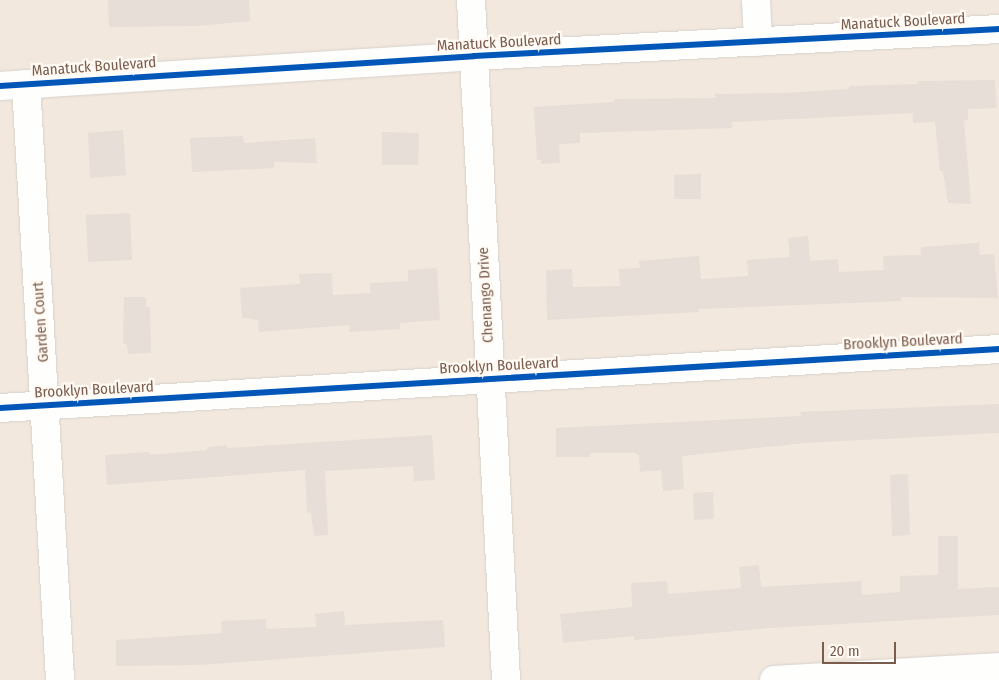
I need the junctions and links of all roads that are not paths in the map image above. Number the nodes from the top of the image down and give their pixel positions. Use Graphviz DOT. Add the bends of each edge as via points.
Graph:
graph roads {
  1 [pos="471,0"];
  2 [pos="756,0"];
  3 [pos="999,30"];
  4 [pos="758,42"];
  5 [pos="474,56"];
  6 [pos="13,85"];
  7 [pos="999,349"];
  8 [pos="490,380"];
  9 [pos="46,405"];
  10 [pos="0,408"];
  11 [pos="999,667"];
  12 [pos="60,680"];
  13 [pos="506,680"];
  14 [pos="774,680"];
  1 -- 5 [label="street, Chenango Drive"];
  2 -- 4 [label="street"];
  3 -- 4 [label="street, Manatuck Boulevard"];
  4 -- 5 [label="street, Manatuck Boulevard"];
  5 -- 6 [label="street, Manatuck Boulevard"];
  5 -- 8 [label="street, Chenango Drive"];
  6 -- 9 [label="street, Garden Court"];
  7 -- 8 [label="street, Brooklyn Boulevard"];
  8 -- 9 [label="street, Brooklyn Boulevard"];
  8 -- 13 [label="street, Chenango Drive"];
  9 -- 10 [label="street, Brooklyn Boulevard"];
  9 -- 12 [label="street, Garden Court"];
  11 -- 14 [label="street"];
}
